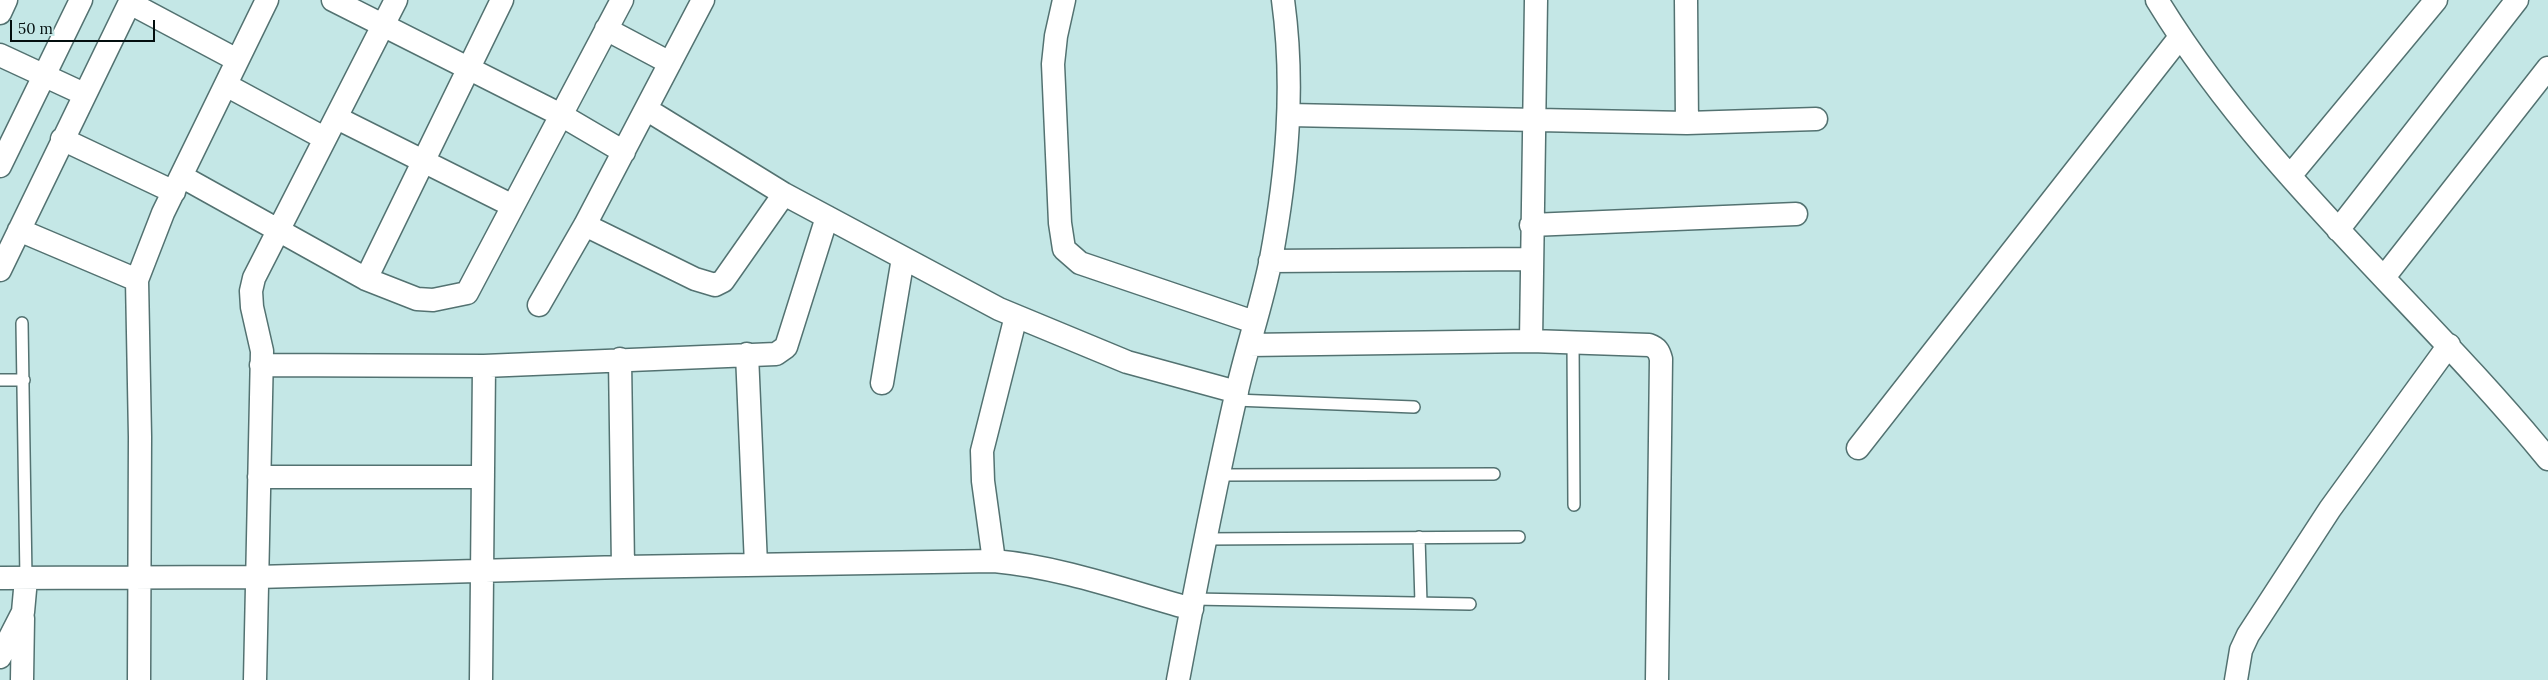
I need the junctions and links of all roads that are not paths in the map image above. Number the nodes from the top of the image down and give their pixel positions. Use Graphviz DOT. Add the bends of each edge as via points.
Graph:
graph roads {
  1 [pos="6,0"];
  2 [pos="81,0"];
  3 [pos="267,0"];
  4 [pos="333,0"];
  5 [pos="396,0"];
  6 [pos="502,0"];
  7 [pos="622,0"];
  8 [pos="703,0"];
  9 [pos="1064,0"];
  10 [pos="1283,0"];
  11 [pos="1536,0"];
  12 [pos="1686,0"];
  13 [pos="2157,0"];
  14 [pos="2436,0"];
  15 [pos="2517,0"];
  16 [pos="130,2"];
  17 [pos="0,13"];
  18 [pos="383,25"];
  19 [pos="606,30"];
  20 [pos="2180,37"];
  21 [pos="0,55"];
  22 [pos="237,60"];
  23 [pos="670,63"];
  24 [pos="468,68"];
  25 [pos="2548,68"];
  26 [pos="44,76"];
  27 [pos="226,85"];
  28 [pos="84,94"];
  29 [pos="646,110"];
  30 [pos="561,115"];
  31 [pos="1289,115"];
  32 [pos="337,118"];
  33 [pos="1816,119"];
  34 [pos="1536,120"];
  35 [pos="1687,123"];
  36 [pos="324,138"];
  37 [pos="62,139"];
  38 [pos="624,152"];
  39 [pos="422,162"];
  40 [pos="0,166"];
  41 [pos="2290,176"];
  42 [pos="177,184"];
  43 [pos="784,194"];
  44 [pos="513,206"];
  45 [pos="1796,214"];
  46 [pos="827,217"];
  47 [pos="585,225"];
  48 [pos="1531,225"];
  49 [pos="278,229"];
  50 [pos="19,230"];
  51 [pos="2338,230"];
  52 [pos="903,258"];
  53 [pos="1531,260"];
  54 [pos="1270,261"];
  55 [pos="0,270"];
  56 [pos="2385,276"];
  57 [pos="366,279"];
  58 [pos="137,280"];
  59 [pos="539,305"];
  60 [pos="1016,316"];
  61 [pos="1254,322"];
  62 [pos="22,323"];
  63 [pos="1531,341"];
  64 [pos="1573,341"];
  65 [pos="2449,344"];
  66 [pos="1248,345"];
  67 [pos="747,354"];
  68 [pos="620,360"];
  69 [pos="261,365"];
  70 [pos="484,366"];
  71 [pos="0,380"];
  72 [pos="24,380"];
  73 [pos="882,383"];
  74 [pos="1236,396"];
  75 [pos="1414,407"];
  76 [pos="2544,445"];
  77 [pos="1858,448"];
  78 [pos="1494,474"];
  79 [pos="1220,475"];
  80 [pos="259,477"];
  81 [pos="483,477"];
  82 [pos="1574,505"];
  83 [pos="1420,537"];
  84 [pos="1519,537"];
  85 [pos="1206,539"];
  86 [pos="994,561"];
  87 [pos="756,564"];
  88 [pos="623,566"];
  89 [pos="482,570"];
  90 [pos="139,577"];
  91 [pos="257,577"];
  92 [pos="0,578"];
  93 [pos="26,579"];
  94 [pos="1421,603"];
  95 [pos="1192,604"];
  96 [pos="1470,604"];
  97 [pos="23,612"];
  98 [pos="0,657"];
  99 [pos="22,680"];
  100 [pos="139,680"];
  101 [pos="255,680"];
  102 [pos="481,680"];
  103 [pos="1178,680"];
  104 [pos="1657,680"];
  105 [pos="2236,680"];
  1 -- 17 [label="street"];
  2 -- 26 [label="street"];
  3 -- 22 [label="street"];
  4 -- 18 [label="street"];
  5 -- 18 [label="street"];
  6 -- 24 [label="street"];
  7 -- 19 [label="street"];
  8 -- 23 [label="street"];
  9 -- 61 [label="street" via="1056,36 1053,73 1064,249 1080,263"];
  10 -- 31 [label="street" via="1290,63"];
  11 -- 34 [label="street"];
  12 -- 35 [label="street"];
  13 -- 20 [label="street"];
  14 -- 41 [label="street"];
  15 -- 51 [label="street"];
  16 -- 22 [label="street"];
  16 -- 28 [label="street"];
  18 -- 24 [label="street"];
  18 -- 32 [label="street"];
  19 -- 23 [label="street"];
  19 -- 30 [label="street"];
  20 -- 41 [label="street"];
  20 -- 77 [label="street"];
  21 -- 26 [label="street"];
  22 -- 27 [label="street"];
  23 -- 29 [label="street"];
  24 -- 30 [label="street"];
  24 -- 39 [label="street"];
  25 -- 56 [label="street"];
  26 -- 28 [label="street"];
  26 -- 40 [label="street"];
  27 -- 36 [label="street"];
  27 -- 42 [label="street"];
  28 -- 37 [label="street"];
  29 -- 38 [label="street"];
  29 -- 43 [label="street"];
  30 -- 38 [label="street"];
  30 -- 44 [label="street"];
  31 -- 34 [label="street"];
  31 -- 54 [label="street" via="1285,166"];
  32 -- 36 [label="street"];
  32 -- 39 [label="street"];
  33 -- 35 [label="street"];
  34 -- 35 [label="street"];
  34 -- 48 [label="street"];
  36 -- 49 [label="street"];
  37 -- 42 [label="street"];
  37 -- 50 [label="street"];
  38 -- 47 [label="street"];
  39 -- 44 [label="street"];
  39 -- 57 [label="street"];
  41 -- 51 [label="street"];
  42 -- 49 [label="street"];
  42 -- 58 [label="street"];
  43 -- 46 [label="street"];
  43 -- 47 [label="street" via="723,281 715,285 695,279"];
  44 -- 57 [label="street" via="467,293 433,300 417,299"];
  45 -- 48 [label="street"];
  46 -- 52 [label="street"];
  46 -- 67 [label="street" via="786,346 776,354"];
  47 -- 59 [label="street"];
  48 -- 53 [label="street"];
  49 -- 57 [label="street"];
  49 -- 69 [label="street" via="251,291"];
  50 -- 55 [label="street"];
  50 -- 58 [label="street"];
  51 -- 56 [label="street"];
  52 -- 60 [label="street"];
  52 -- 73 [label="street"];
  53 -- 54 [label="street"];
  53 -- 63 [label="street"];
  54 -- 61 [label="street"];
  56 -- 65 [label="street"];
  58 -- 90 [label="street"];
  60 -- 74 [label="street" via="1127,362"];
  60 -- 86 [label="street" via="982,451"];
  61 -- 66 [label="street"];
  62 -- 72 [label="lane"];
  63 -- 64 [label="street"];
  63 -- 66 [label="street"];
  64 -- 82 [label="lane"];
  64 -- 104 [label="street" via="1649,345 1659,351 1661,359"];
  65 -- 76 [label="street"];
  65 -- 105 [label="street" via="2330,509 2248,635 2241,650"];
  66 -- 74 [label="street"];
  67 -- 68 [label="street"];
  67 -- 87 [label="street"];
  68 -- 70 [label="street"];
  68 -- 88 [label="street"];
  69 -- 70 [label="street"];
  69 -- 80 [label="street"];
  70 -- 81 [label="street"];
  71 -- 72 [label="lane"];
  72 -- 93 [label="lane"];
  74 -- 75 [label="lane"];
  74 -- 79 [label="street"];
  78 -- 79 [label="lane"];
  79 -- 85 [label="street"];
  80 -- 81 [label="street"];
  80 -- 91 [label="street"];
  81 -- 89 [label="street"];
  83 -- 84 [label="lane"];
  83 -- 85 [label="lane"];
  83 -- 94 [label="lane"];
  85 -- 95 [label="street"];
  86 -- 87 [label="street"];
  86 -- 95 [label="street" via="1024,564"];
  87 -- 88 [label="street"];
  88 -- 89 [label="street"];
  89 -- 91 [label="street"];
  89 -- 102 [label="street"];
  90 -- 91 [label="street"];
  90 -- 93 [label="street"];
  90 -- 100 [label="street"];
  91 -- 101 [label="street"];
  92 -- 93 [label="street"];
  93 -- 97 [label="street"];
  94 -- 95 [label="lane"];
  94 -- 96 [label="lane"];
  95 -- 103 [label="street"];
  97 -- 98 [label="street"];
  97 -- 99 [label="street"];
}
